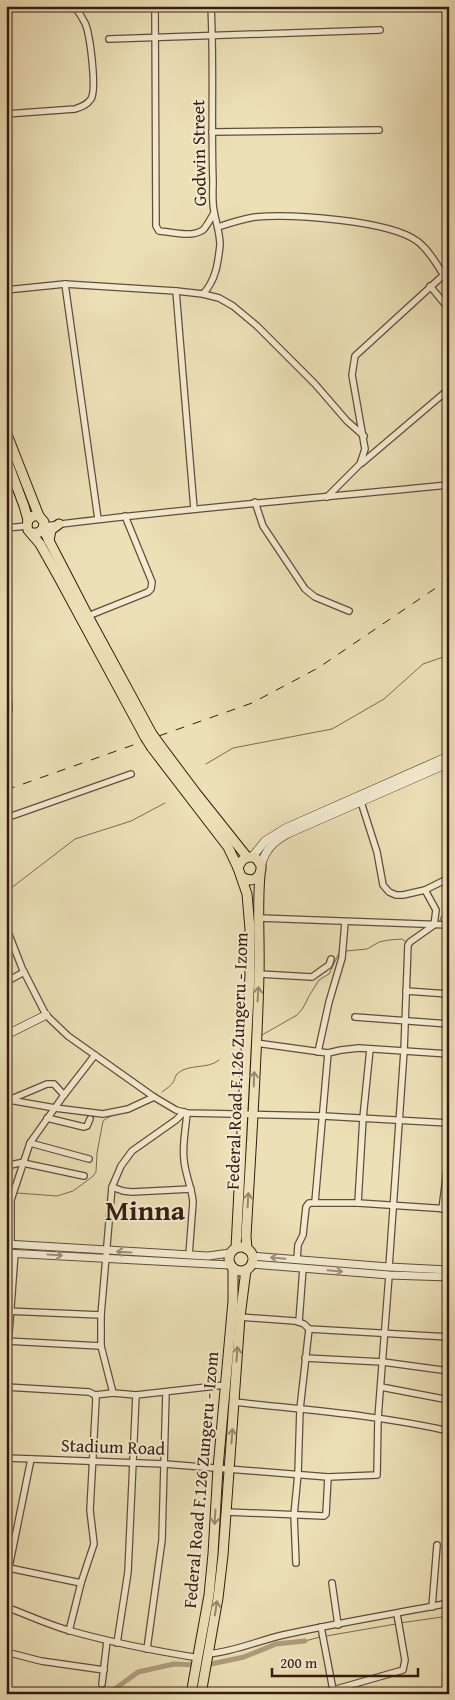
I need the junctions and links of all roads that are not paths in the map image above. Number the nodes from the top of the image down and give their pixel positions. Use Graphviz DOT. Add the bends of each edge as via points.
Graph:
graph roads {
  1 [pos="74,6"];
  2 [pos="155,6"];
  3 [pos="211,6"];
  4 [pos="380,30"];
  5 [pos="213,35"];
  6 [pos="156,37"];
  7 [pos="109,39"];
  8 [pos="6,114"];
  9 [pos="379,130"];
  10 [pos="212,132"];
  11 [pos="214,213"];
  12 [pos="218,227"];
  13 [pos="449,270"];
  14 [pos="443,274"];
  15 [pos="65,284"];
  16 [pos="430,286"];
  17 [pos="6,290"];
  18 [pos="176,291"];
  19 [pos="203,294"];
  20 [pos="449,308"];
  21 [pos="449,389"];
  22 [pos="6,432"];
  23 [pos="364,436"];
  24 [pos="6,458"];
  25 [pos="360,464"];
  26 [pos="449,485"];
  27 [pos="326,497"];
  28 [pos="255,502"];
  29 [pos="194,509"];
  30 [pos="39,516"];
  31 [pos="125,516"];
  32 [pos="98,519"];
  33 [pos="59,524"];
  34 [pos="29,526"];
  35 [pos="44,527"];
  36 [pos="6,528"];
  37 [pos="49,541"];
  38 [pos="349,611"];
  39 [pos="88,616"];
  40 [pos="6,691"];
  41 [pos="6,718"];
  42 [pos="149,735"];
  43 [pos="156,746"];
  44 [pos="449,756"];
  45 [pos="449,763"];
  46 [pos="130,774"];
  47 [pos="361,802"];
  48 [pos="6,818"];
  49 [pos="250,857"];
  50 [pos="261,865"];
  51 [pos="238,868"];
  52 [pos="260,875"];
  53 [pos="242,877"];
  54 [pos="449,878"];
  55 [pos="425,890"];
  56 [pos="259,918"];
  57 [pos="344,922"];
  58 [pos="434,925"];
  59 [pos="449,925"];
  60 [pos="6,927"];
  61 [pos="331,959"];
  62 [pos="24,972"];
  63 [pos="259,974"];
  64 [pos="6,982"];
  65 [pos="406,990"];
  66 [pos="449,994"];
  67 [pos="46,1015"];
  68 [pos="355,1017"];
  69 [pos="405,1021"];
  70 [pos="449,1024"];
  71 [pos="6,1035"];
  72 [pos="256,1043"];
  73 [pos="370,1049"];
  74 [pos="404,1051"];
  75 [pos="318,1052"];
  76 [pos="328,1054"];
  77 [pos="449,1054"];
  78 [pos="95,1056"];
  79 [pos="64,1095"];
  80 [pos="154,1097"];
  81 [pos="7,1100"];
  82 [pos="55,1108"];
  83 [pos="185,1112"];
  84 [pos="243,1115"];
  85 [pos="253,1115"];
  86 [pos="322,1116"];
  87 [pos="48,1118"];
  88 [pos="362,1118"];
  89 [pos="90,1120"];
  90 [pos="399,1120"];
  91 [pos="449,1123"];
  92 [pos="30,1143"];
  93 [pos="449,1154"];
  94 [pos="90,1159"];
  95 [pos="24,1163"];
  96 [pos="6,1166"];
  97 [pos="84,1176"];
  98 [pos="112,1187"];
  99 [pos="191,1190"];
  100 [pos="315,1202"];
  101 [pos="358,1203"];
  102 [pos="393,1206"];
  103 [pos="445,1209"];
  104 [pos="8,1244"];
  105 [pos="233,1251"];
  106 [pos="6,1253"];
  107 [pos="15,1253"];
  108 [pos="106,1254"];
  109 [pos="189,1255"];
  110 [pos="249,1260"];
  111 [pos="297,1260"];
  112 [pos="232,1266"];
  113 [pos="303,1268"];
  114 [pos="449,1270"];
  115 [pos="389,1271"];
  116 [pos="449,1277"];
  117 [pos="8,1311"];
  118 [pos="101,1315"];
  119 [pos="240,1317"];
  120 [pos="299,1322"];
  121 [pos="309,1329"];
  122 [pos="385,1332"];
  123 [pos="449,1337"];
  124 [pos="7,1341"];
  125 [pos="101,1346"];
  126 [pos="305,1358"];
  127 [pos="384,1362"];
  128 [pos="449,1371"];
  129 [pos="6,1373"];
  130 [pos="225,1385"];
  131 [pos="6,1387"];
  132 [pos="381,1387"];
  133 [pos="166,1392"];
  134 [pos="113,1394"];
  135 [pos="136,1395"];
  136 [pos="95,1396"];
  137 [pos="449,1400"];
  138 [pos="234,1402"];
  139 [pos="300,1409"];
  140 [pos="378,1418"];
  141 [pos="449,1431"];
  142 [pos="6,1458"];
  143 [pos="31,1459"];
  144 [pos="92,1462"];
  145 [pos="134,1463"];
  146 [pos="165,1464"];
  147 [pos="218,1468"];
  148 [pos="229,1469"];
  149 [pos="298,1474"];
  150 [pos="328,1477"];
  151 [pos="227,1512"];
  152 [pos="294,1515"];
  153 [pos="437,1546"];
  154 [pos="296,1563"];
  155 [pos="9,1568"];
  156 [pos="6,1582"];
  157 [pos="81,1583"];
  158 [pos="332,1583"];
  159 [pos="449,1603"];
  160 [pos="432,1606"];
  161 [pos="6,1607"];
  162 [pos="398,1617"];
  163 [pos="338,1625"];
  164 [pos="69,1630"];
  165 [pos="321,1630"];
  166 [pos="107,1641"];
  167 [pos="117,1643"];
  168 [pos="147,1649"];
  169 [pos="6,1652"];
  170 [pos="209,1655"];
  171 [pos="200,1664"];
  172 [pos="104,1670"];
  173 [pos="102,1684"];
  174 [pos="333,1690"];
  175 [pos="191,1694"];
  176 [pos="202,1694"];
  177 [pos="319,1694"];
  1 -- 8 [label="street" via="85,24 93,72 91,99 75,109"];
  2 -- 6 [label="street"];
  3 -- 5 [label="street, Godwin Street"];
  4 -- 5 [label="street"];
  5 -- 6 [label="street"];
  5 -- 10 [label="street, Godwin Street"];
  6 -- 7 [label="street"];
  6 -- 11 [label="street" via="156,226 159,231 194,233 203,230"];
  9 -- 10 [label="street"];
  10 -- 11 [label="street, Godwin Street"];
  11 -- 12 [label="street, Godwin Street"];
  12 -- 14 [label="street" via="255,218 301,217 388,228 418,242"];
  12 -- 19 [label="street, Godwin Street" via="218,260 210,287"];
  13 -- 14 [label="street"];
  14 -- 16 [label="street"];
  15 -- 17 [label="street"];
  15 -- 18 [label="street"];
  15 -- 32 [label="street"];
  16 -- 20 [label="street"];
  16 -- 23 [label="street" via="354,356 352,376"];
  18 -- 19 [label="street"];
  18 -- 29 [label="street"];
  19 -- 23 [label="street" via="233,306 257,326"];
  21 -- 25 [label="street"];
  22 -- 30 [label="main road"];
  23 -- 25 [label="street" via="365,449"];
  24 -- 34 [label="main road"];
  25 -- 27 [label="street"];
  26 -- 27 [label="street"];
  27 -- 28 [label="street"];
  28 -- 29 [label="street"];
  28 -- 38 [label="street" via="263,526 305,589 315,597"];
  29 -- 31 [label="street"];
  30 -- 34 [label="main road" via="33,516"];
  30 -- 35 [label="main road"];
  31 -- 32 [label="street"];
  31 -- 39 [label="street" via="152,582 151,589"];
  32 -- 33 [label="street"];
  33 -- 35 [label="street"];
  33 -- 37 [label="main road" via="51,530"];
  34 -- 35 [label="main road" via="38,533"];
  34 -- 36 [label="street"];
  34 -- 42 [label="main road"];
  35 -- 37 [label="main road"];
  37 -- 39 [label="main road"];
  39 -- 42 [label="main road"];
  40 -- 41 [label="street" via="10,702"];
  42 -- 43 [label="main road, bridge"];
  43 -- 49 [label="main road"];
  43 -- 51 [label="main road" via="228,847"];
  44 -- 49 [label="main road" via="286,828 265,841"];
  45 -- 47 [label="main road"];
  46 -- 48 [label="street"];
  47 -- 50 [label="main road" via="287,834 270,846"];
  47 -- 55 [label="street" via="385,889 396,896"];
  49 -- 50 [label="main road" via="256,858"];
  49 -- 51 [label="main road" via="239,863"];
  50 -- 52 [label="main road"];
  51 -- 53 [label="main road"];
  52 -- 53 [label="main road" via="250,880"];
  52 -- 56 [label="main road, Federal Road F.126 Zungeru - Izom"];
  53 -- 84 [label="main road, Federal Road F.126 Zungeru - Izom" via="250,929"];
  54 -- 55 [label="street"];
  55 -- 58 [label="street" via="436,910"];
  56 -- 57 [label="street"];
  56 -- 63 [label="main road, Federal Road F.126 Zungeru - Izom"];
  57 -- 58 [label="street"];
  57 -- 75 [label="street" via="343,951"];
  58 -- 59 [label="street"];
  58 -- 65 [label="street" via="409,943"];
  60 -- 62 [label="street"];
  61 -- 63 [label="street" via="329,965 312,977"];
  62 -- 64 [label="street"];
  62 -- 67 [label="street"];
  72 -- 63 [label="main road, Federal Road F.126 Zungeru - Izom, one-way"];
  65 -- 66 [label="street"];
  65 -- 69 [label="street"];
  67 -- 71 [label="main road"];
  67 -- 78 [label="street"];
  68 -- 69 [label="street"];
  69 -- 70 [label="street"];
  69 -- 74 [label="street"];
  72 -- 75 [label="street"];
  85 -- 72 [label="main road, Federal Road F.126 Zungeru - Izom, one-way"];
  73 -- 74 [label="street"];
  73 -- 76 [label="street" via="346,1049"];
  73 -- 88 [label="street"];
  74 -- 77 [label="street"];
  74 -- 90 [label="street"];
  75 -- 76 [label="street"];
  76 -- 86 [label="street"];
  78 -- 79 [label="street"];
  78 -- 80 [label="street"];
  79 -- 81 [label="street" via="54,1084 47,1084"];
  79 -- 82 [label="street"];
  80 -- 82 [label="street" via="128,1109 103,1114"];
  80 -- 83 [label="street"];
  81 -- 82 [label="street"];
  82 -- 87 [label="street"];
  83 -- 84 [label="street"];
  83 -- 98 [label="street" via="132,1151"];
  83 -- 99 [label="street" via="184,1162"];
  84 -- 85 [label="street"];
  84 -- 105 [label="main road, Federal Road F.126 Zungeru - Izom"];
  85 -- 86 [label="street"];
  110 -- 85 [label="main road, Federal Road F.126 Zungeru - Izom, one-way" via="246,1236"];
  86 -- 88 [label="street"];
  86 -- 100 [label="street"];
  87 -- 89 [label="street" via="84,1127"];
  87 -- 92 [label="street"];
  88 -- 90 [label="street"];
  88 -- 101 [label="street"];
  90 -- 91 [label="street"];
  90 -- 102 [label="street"];
  92 -- 94 [label="street"];
  92 -- 95 [label="street"];
  93 -- 103 [label="street"];
  95 -- 96 [label="street"];
  95 -- 97 [label="street"];
  95 -- 104 [label="street" via="11,1200"];
  98 -- 99 [label="street" via="132,1192"];
  98 -- 108 [label="street"];
  99 -- 109 [label="street"];
  100 -- 101 [label="street"];
  100 -- 111 [label="street" via="307,1204"];
  101 -- 102 [label="street"];
  102 -- 103 [label="street"];
  102 -- 115 [label="street"];
  104 -- 108 [label="street"];
  105 -- 109 [label="street" via="208,1256"];
  105 -- 110 [label="main road" via="240,1247"];
  105 -- 112 [label="main road, Federal Road F.126 Zungeru - Izom" via="229,1261"];
  106 -- 107 [label="street"];
  107 -- 108 [label="street, one-way"];
  107 -- 117 [label="street"];
  109 -- 108 [label="street, one-way"];
  108 -- 112 [label="street"];
  108 -- 118 [label="street"];
  111 -- 110 [label="street, one-way"];
  110 -- 112 [label="main road" via="239,1271"];
  110 -- 113 [label="street"];
  110 -- 119 [label="main road, Federal Road F.126 Zungeru - Izom"];
  111 -- 115 [label="street"];
  112 -- 130 [label="main road, Federal Road F.126 Zungeru - Izom" via="233,1301"];
  113 -- 115 [label="street, one-way"];
  113 -- 120 [label="street"];
  114 -- 115 [label="street"];
  115 -- 116 [label="street"];
  115 -- 122 [label="street"];
  117 -- 118 [label="street"];
  117 -- 124 [label="street"];
  118 -- 125 [label="street"];
  119 -- 120 [label="street"];
  138 -- 119 [label="main road, Federal Road F.126 Zungeru - Izom, one-way"];
  120 -- 121 [label="street"];
  121 -- 122 [label="street"];
  121 -- 126 [label="street"];
  122 -- 123 [label="street"];
  122 -- 127 [label="street"];
  124 -- 125 [label="street"];
  124 -- 129 [label="street"];
  125 -- 134 [label="street"];
  126 -- 127 [label="street"];
  126 -- 139 [label="street"];
  127 -- 128 [label="street"];
  127 -- 132 [label="street"];
  130 -- 133 [label="street"];
  130 -- 147 [label="main road, Federal Road F.126 Zungeru - Izom"];
  131 -- 136 [label="street" via="89,1392"];
  132 -- 137 [label="street"];
  132 -- 140 [label="street"];
  133 -- 135 [label="street"];
  133 -- 146 [label="street"];
  134 -- 135 [label="street"];
  134 -- 136 [label="street"];
  135 -- 145 [label="street"];
  136 -- 144 [label="street"];
  138 -- 139 [label="street"];
  148 -- 138 [label="main road, Federal Road F.126 Zungeru - Izom, one-way"];
  139 -- 140 [label="street"];
  139 -- 149 [label="street"];
  140 -- 141 [label="street"];
  140 -- 150 [label="street, Stadium Road" via="377,1475"];
  142 -- 143 [label="street, Stadium Road"];
  143 -- 144 [label="street, Stadium Road"];
  143 -- 155 [label="street"];
  144 -- 145 [label="street, Stadium Road"];
  144 -- 157 [label="street" via="90,1510 94,1544"];
  145 -- 146 [label="street, Stadium Road"];
  145 -- 167 [label="street" via="128,1572"];
  146 -- 147 [label="street, Stadium Road"];
  146 -- 168 [label="street" via="162,1540"];
  147 -- 148 [label="street, Stadium Road"];
  147 -- 171 [label="main road, Federal Road F.126 Zungeru - Izom, one-way" via="213,1554"];
  148 -- 149 [label="street, Stadium Road"];
  148 -- 151 [label="main road, Federal Road F.126 Zungeru - Izom"];
  149 -- 150 [label="street, Stadium Road"];
  149 -- 152 [label="street"];
  150 -- 152 [label="street" via="326,1514"];
  151 -- 152 [label="street"];
  170 -- 151 [label="main road, Federal Road F.126 Zungeru - Izom, one-way"];
  152 -- 154 [label="street"];
  153 -- 160 [label="street"];
  155 -- 156 [label="street"];
  155 -- 157 [label="street"];
  157 -- 164 [label="street"];
  158 -- 163 [label="street"];
  159 -- 160 [label="street"];
  160 -- 162 [label="street"];
  161 -- 164 [label="street"];
  162 -- 163 [label="street"];
  162 -- 174 [label="street" via="405,1660 403,1670"];
  163 -- 165 [label="street"];
  164 -- 166 [label="street"];
  165 -- 170 [label="street" via="258,1641"];
  165 -- 174 [label="street"];
  166 -- 167 [label="street"];
  166 -- 172 [label="street"];
  167 -- 168 [label="street"];
  168 -- 171 [label="street"];
  169 -- 172 [label="street" via="41,1661"];
  170 -- 171 [label="main road, Federal Road F.126 Zungeru - Izom"];
  171 -- 175 [label="main road, Federal Road F.126 Zungeru - Izom"];
  171 -- 176 [label="main road, Federal Road F.126 Zungeru - Izom"];
  172 -- 173 [label="street"];
  174 -- 177 [label="street"];
}
